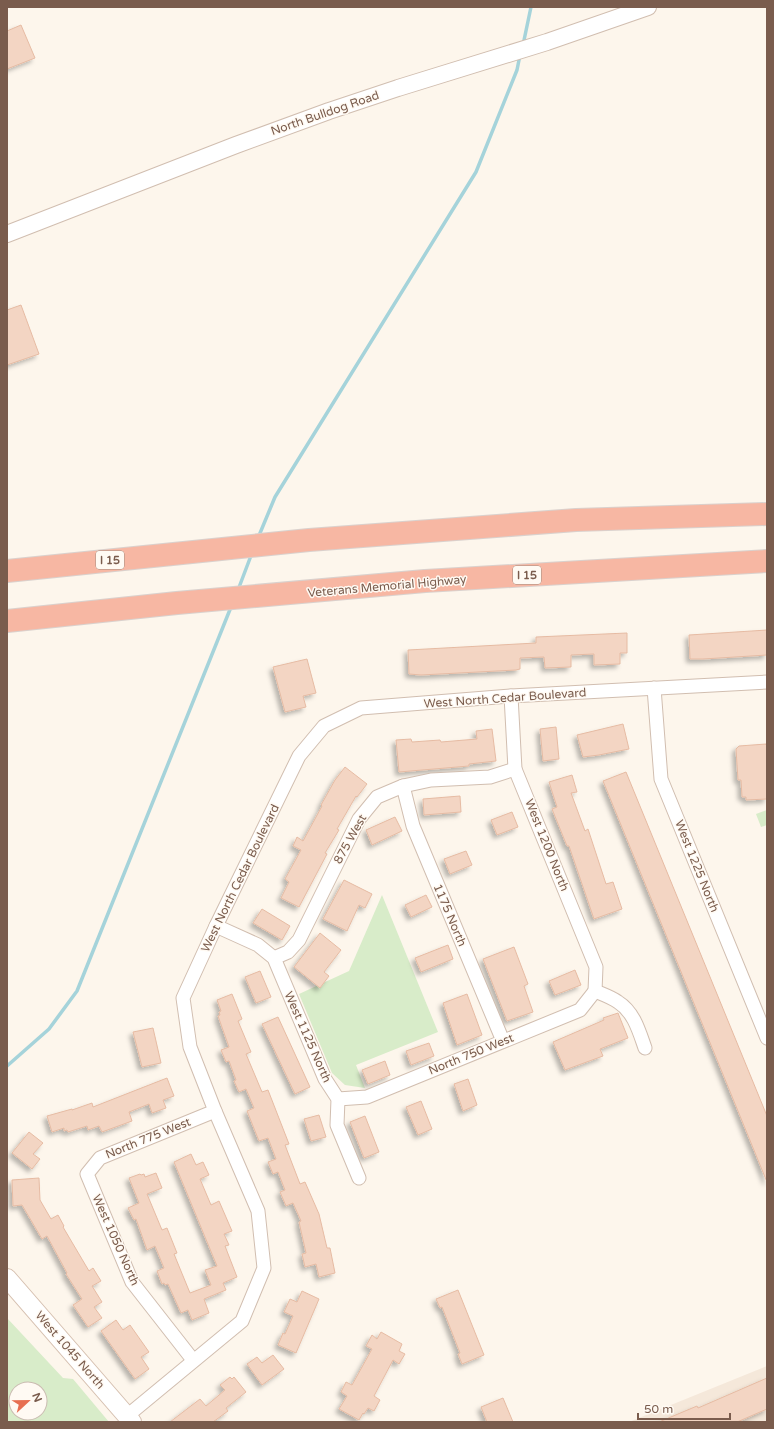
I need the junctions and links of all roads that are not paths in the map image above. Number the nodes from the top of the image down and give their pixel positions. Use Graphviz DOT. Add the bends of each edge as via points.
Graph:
graph roads {
  1 [pos="648,7"];
  2 [pos="7,234"];
  3 [pos="767,514"];
  4 [pos="767,561"];
  5 [pos="7,571"];
  6 [pos="7,621"];
  7 [pos="767,682"];
  8 [pos="654,688"];
  9 [pos="511,696"];
  10 [pos="515,769"];
  11 [pos="403,786"];
  12 [pos="216,926"];
  13 [pos="274,958"];
  14 [pos="595,991"];
  15 [pos="767,1038"];
  16 [pos="503,1041"];
  17 [pos="645,1048"];
  18 [pos="338,1099"];
  19 [pos="215,1111"];
  20 [pos="87,1174"];
  21 [pos="359,1178"];
  22 [pos="7,1278"];
  23 [pos="193,1360"];
  24 [pos="129,1419"];
  1 -- 2 [label="street, North Bulldog Road" via="282,128"];
  3 -- 5 [label="highway, I 15" via="576,520 309,540"];
  4 -- 6 [label="highway, Veterans Memorial Highway / I 15" via="425,582 177,603"];
  7 -- 8 [label="street, West North Cedar Boulevard"];
  8 -- 9 [label="street, West North Cedar Boulevard"];
  8 -- 15 [label="street, West 1225 North" via="661,779"];
  9 -- 10 [label="street, West 1200 North"];
  9 -- 12 [label="street, West North Cedar Boulevard" via="361,708 324,726 299,756"];
  10 -- 11 [label="street, 875 West" via="490,777 431,780"];
  10 -- 14 [label="street, West 1200 North" via="596,967"];
  11 -- 13 [label="street, 875 West" via="377,797 359,819 299,940 288,952"];
  11 -- 16 [label="street, 1175 North" via="413,826"];
  12 -- 13 [label="street, West 1125 North" via="258,945"];
  12 -- 19 [label="street, West North Cedar Boulevard" via="183,998 190,1047"];
  13 -- 18 [label="street, West 1125 North" via="325,1079"];
  14 -- 16 [label="street, North 750 West" via="580,1010"];
  14 -- 17 [label="street" via="618,1001 629,1010"];
  16 -- 18 [label="street, North 750 West" via="367,1097"];
  18 -- 21 [label="street" via="337,1125"];
  19 -- 20 [label="street, North 775 West" via="100,1158"];
  19 -- 23 [label="street, West North Cedar Boulevard" via="258,1211 264,1268 242,1321"];
  20 -- 23 [label="street, West 1050 North" via="132,1282"];
  22 -- 24 [label="main road, West 1045 North"];
  23 -- 24 [label="street, West North Cedar Boulevard"];
}
